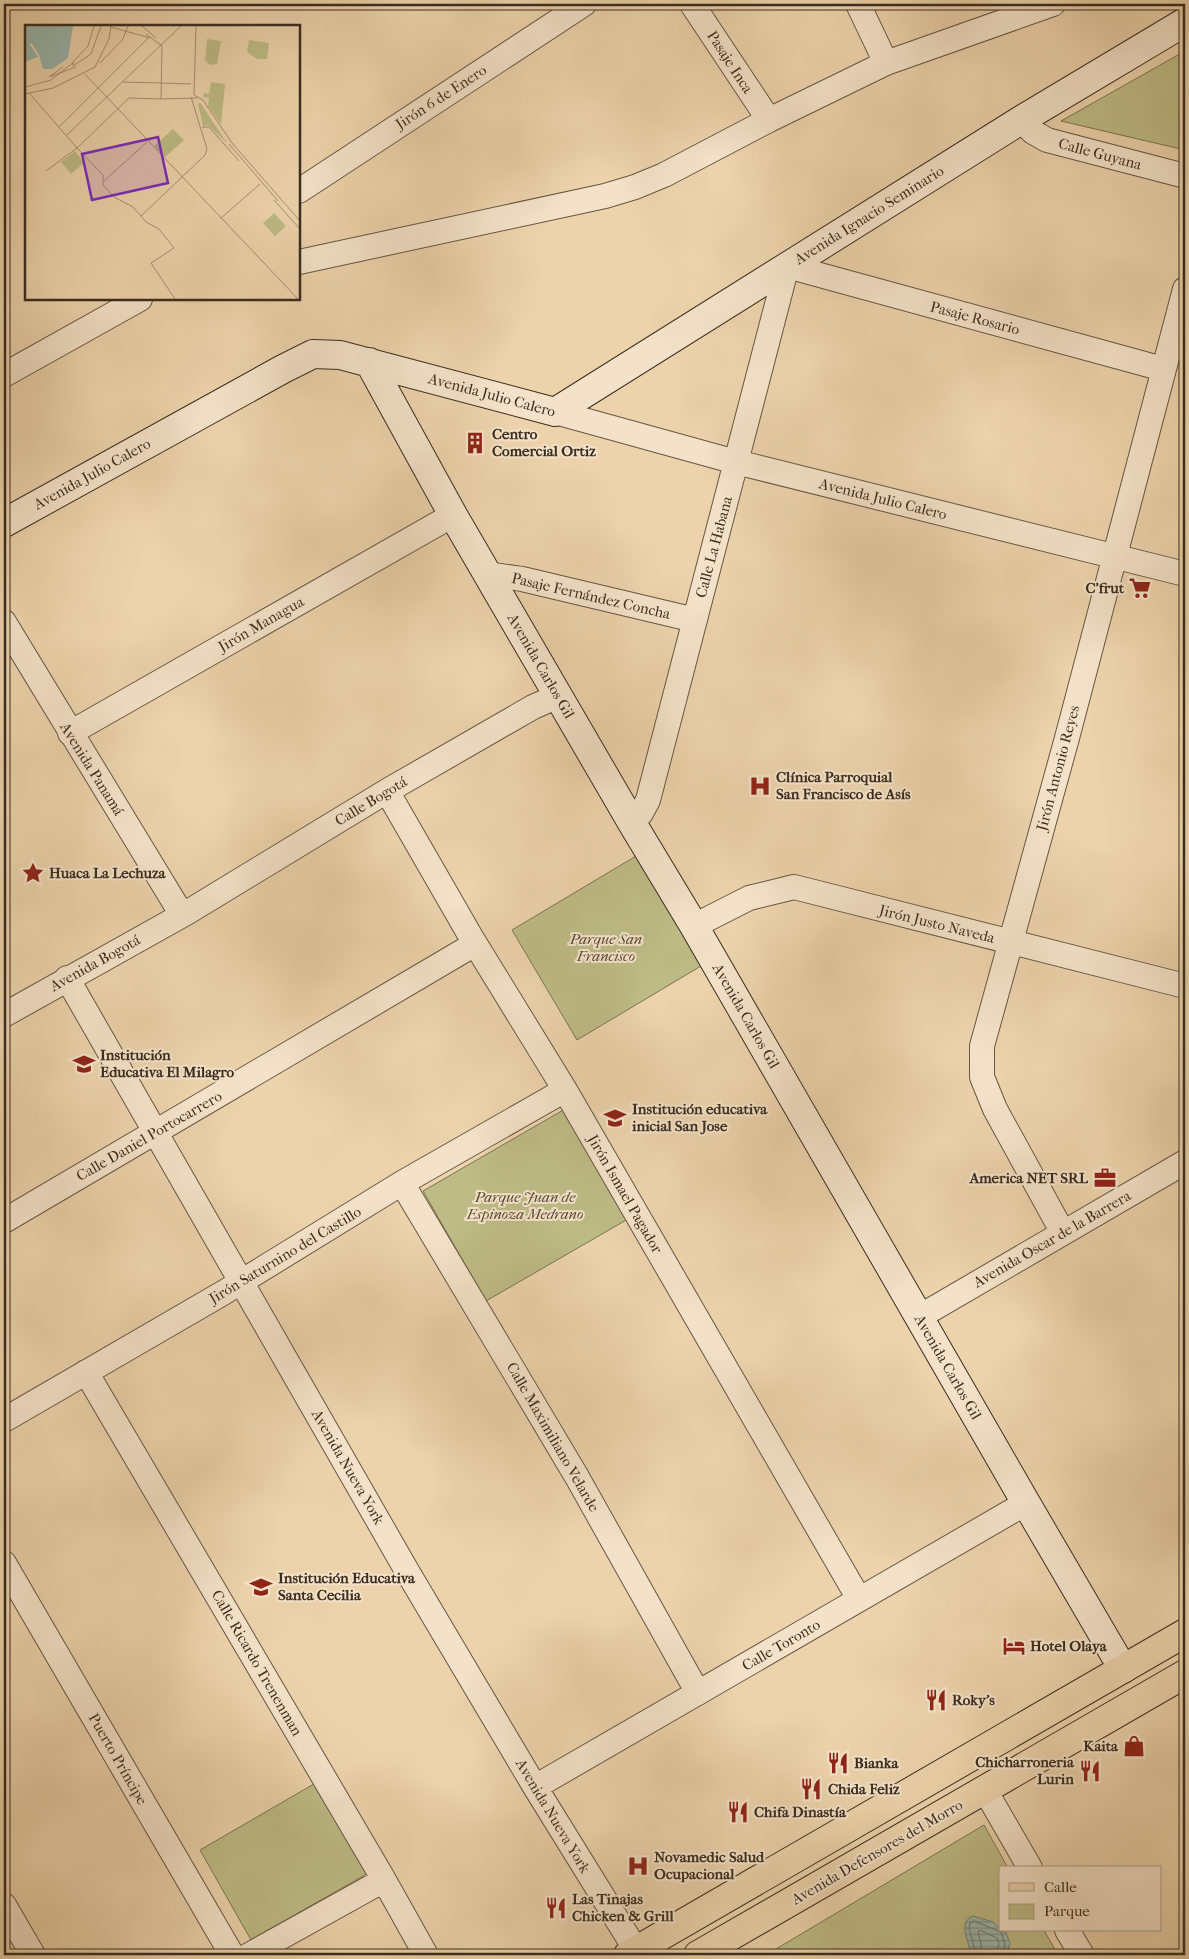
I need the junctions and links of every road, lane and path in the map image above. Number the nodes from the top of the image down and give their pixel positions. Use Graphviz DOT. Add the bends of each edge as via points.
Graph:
graph roads {
  1 [pos="584,4"];
  2 [pos="692,4"];
  3 [pos="858,4"];
  4 [pos="1053,4"];
  5 [pos="1185,22"];
  6 [pos="886,63"];
  7 [pos="769,120"];
  8 [pos="1021,120"];
  9 [pos="1185,176"];
  10 [pos="300,190"];
  11 [pos="300,262"];
  12 [pos="787,266"];
  13 [pos="1185,289"];
  14 [pos="138,300"];
  15 [pos="369,362"];
  16 [pos="1163,369"];
  17 [pos="4,375"];
  18 [pos="555,412"];
  19 [pos="736,462"];
  20 [pos="453,515"];
  21 [pos="4,523"];
  22 [pos="1114,555"];
  23 [pos="487,574"];
  24 [pos="1185,574"];
  25 [pos="695,620"];
  26 [pos="4,622"];
  27 [pos="558,696"];
  28 [pos="70,733"];
  29 [pos="387,791"];
  30 [pos="632,824"];
  31 [pos="185,914"];
  32 [pos="694,926"];
  33 [pos="1010,943"];
  34 [pos="475,944"];
  35 [pos="67,978"];
  36 [pos="1185,986"];
  37 [pos="4,1015"];
  38 [pos="565,1090"];
  39 [pos="156,1133"];
  40 [pos="1185,1162"];
  41 [pos="402,1184"];
  42 [pos="4,1221"];
  43 [pos="1063,1233"];
  44 [pos="241,1281"];
  45 [pos="919,1317"];
  46 [pos="86,1372"];
  47 [pos="4,1420"];
  48 [pos="1026,1503"];
  49 [pos="4,1563"];
  50 [pos="859,1599"];
  51 [pos="1185,1633"];
  52 [pos="1123,1669"];
  53 [pos="1185,1674"];
  54 [pos="698,1693"];
  55 [pos="535,1787"];
  56 [pos="985,1790"];
  57 [pos="1029,1866"];
  58 [pos="384,1880"];
  59 [pos="4,1905"];
  60 [pos="1068,1932"];
  61 [pos="634,1954"];
  62 [pos="33,1955"];
  63 [pos="232,1955"];
  64 [pos="249,1955"];
  65 [pos="426,1955"];
  66 [pos="698,1955"];
  67 [pos="1082,1955"];
  1 -- 10 [label="street, Jirón 6 de Enero"];
  2 -- 7 [label="street, Pasaje Inca"];
  3 -- 6 [label="street"];
  4 -- 6 [label="street"];
  5 -- 8 [label="street, Avenida Ignacio Seminario"];
  6 -- 7 [label="street"];
  7 -- 11 [label="street" via="635,187"];
  8 -- 9 [label="street, Calle Guyana" via="1047,140"];
  8 -- 12 [label="street, Avenida Ignacio Seminario"];
  12 -- 16 [label="street, Pasaje Rosario"];
  12 -- 18 [label="street, Avenida Ignacio Seminario"];
  12 -- 19 [label="street, Calle La Habana"];
  13 -- 16 [label="street, Jirón Antonio Reyes"];
  14 -- 17 [label="street"];
  15 -- 18 [label="street, Avenida Julio Calero"];
  15 -- 20 [label="street, Avenida Carlos Gil"];
  15 -- 21 [label="street, Avenida Julio Calero" via="340,355 313,354"];
  16 -- 22 [label="street, Jirón Antonio Reyes"];
  18 -- 19 [label="street, Avenida Julio Calero"];
  19 -- 22 [label="street, Avenida Julio Calero"];
  19 -- 25 [label="street, Calle La Habana"];
  20 -- 23 [label="street, Avenida Carlos Gil"];
  20 -- 28 [label="street, Jirón Managua"];
  22 -- 24 [label="street, Avenida Julio Calero"];
  22 -- 33 [label="street, Jirón Antonio Reyes"];
  23 -- 25 [label="street, Pasaje Fernández Concha" via="522,579"];
  23 -- 27 [label="street, Avenida Carlos Gil"];
  25 -- 30 [label="street, Calle La Habana" via="648,800"];
  26 -- 28 [label="street, Avenida Panamá"];
  27 -- 29 [label="street, Calle Bogotá"];
  27 -- 30 [label="street, Avenida Carlos Gil"];
  28 -- 31 [label="street, Avenida Panamá"];
  29 -- 31 [label="street, Calle Bogotá"];
  29 -- 34 [label="street, Jirón Ismael Pagador"];
  30 -- 32 [label="street, Avenida Carlos Gil"];
  31 -- 35 [label="street, Avenida Bogotá"];
  32 -- 33 [label="street, Jirón Justo Naveda" via="748,898 794,887"];
  32 -- 45 [label="street, Avenida Carlos Gil"];
  33 -- 36 [label="street, Jirón Justo Naveda"];
  33 -- 43 [label="street, Jirón Antonio Reyes" via="982,1046 982,1077 995,1109"];
  34 -- 38 [label="street, Jirón Ismael Pagador"];
  34 -- 39 [label="street, Calle Daniel Portocarrero"];
  35 -- 37 [label="street, Avenida Bogotá"];
  35 -- 39 [label="street, Avenida Nueva York"];
  38 -- 41 [label="street, Jirón Saturnino del Castillo"];
  38 -- 50 [label="street, Jirón Ismael Pagador"];
  39 -- 42 [label="street, Calle Daniel Portocarrero"];
  39 -- 44 [label="street, Avenida Nueva York"];
  40 -- 43 [label="street, Avenida Oscar de la Barrera"];
  41 -- 44 [label="street, Jirón Saturnino del Castillo"];
  41 -- 54 [label="street, Calle Maximiliano Velarde" via="577,1477"];
  43 -- 45 [label="street, Avenida Oscar de la Barrera"];
  44 -- 46 [label="street, Jirón Saturnino del Castillo"];
  44 -- 55 [label="street, Avenida Nueva York"];
  45 -- 48 [label="street, Avenida Carlos Gil"];
  46 -- 47 [label="street, Jirón Saturnino del Castillo"];
  46 -- 58 [label="street, Calle Ricardo Trenenman"];
  48 -- 50 [label="street, Calle Toronto"];
  48 -- 52 [label="street, Avenida Carlos Gil"];
  49 -- 63 [label="street, Puerto Príncipe"];
  50 -- 54 [label="street, Calle Toronto"];
  51 -- 52 [label="main road"];
  52 -- 61 [label="main road"];
  53 -- 56 [label="main road, Avenida Defensores del Morro"];
  54 -- 55 [label="street, Calle Toronto"];
  55 -- 61 [label="street, Avenida Nueva York"];
  56 -- 57 [label="street"];
  56 -- 66 [label="main road, Avenida Defensores del Morro"];
  58 -- 64 [label="street"];
  58 -- 65 [label="street, Calle Ricardo Trenenman"];
  59 -- 62 [label="street"];
  60 -- 67 [label="street"];
}
